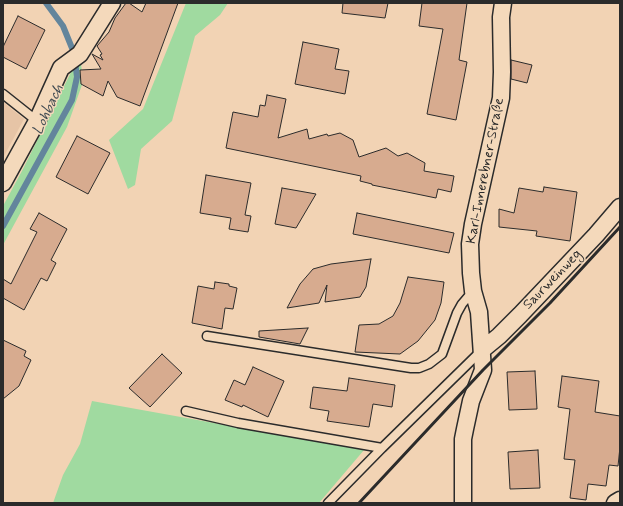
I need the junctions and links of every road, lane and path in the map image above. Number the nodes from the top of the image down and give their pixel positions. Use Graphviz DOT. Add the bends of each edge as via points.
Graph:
graph roads {
  1 [pos="112,3"];
  2 [pos="502,3"];
  3 [pos="3,94"];
  4 [pos="37,121"];
  5 [pos="3,183"];
  6 [pos="620,207"];
  7 [pos="473,291"];
  8 [pos="207,336"];
  9 [pos="482,350"];
  10 [pos="186,411"];
  11 [pos="382,448"];
  12 [pos="620,500"];
  13 [pos="328,503"];
  14 [pos="463,503"];
  15 [pos="615,503"];
  1 -- 4 [label="street" via="80,54 62,68"];
  2 -- 7 [label="street, Karl-Innerebner-Straße" via="501,98 470,244"];
  3 -- 4 [label="lane"];
  4 -- 5 [label="street"];
  6 -- 9 [label="street, Saurweinweg" via="520,315"];
  7 -- 8 [label="lane" via="457,313 442,354 419,368"];
  7 -- 9 [label="street, Karl-Innerebner-Straße" via="479,312"];
  9 -- 11 [label="lane"];
  9 -- 14 [label="street, Karl-Innerebner-Straße" via="484,370 471,401 464,434"];
  10 -- 11 [label="lane" via="238,423"];
  11 -- 13 [label="lane"];
  12 -- 15 [label="street"];
}
